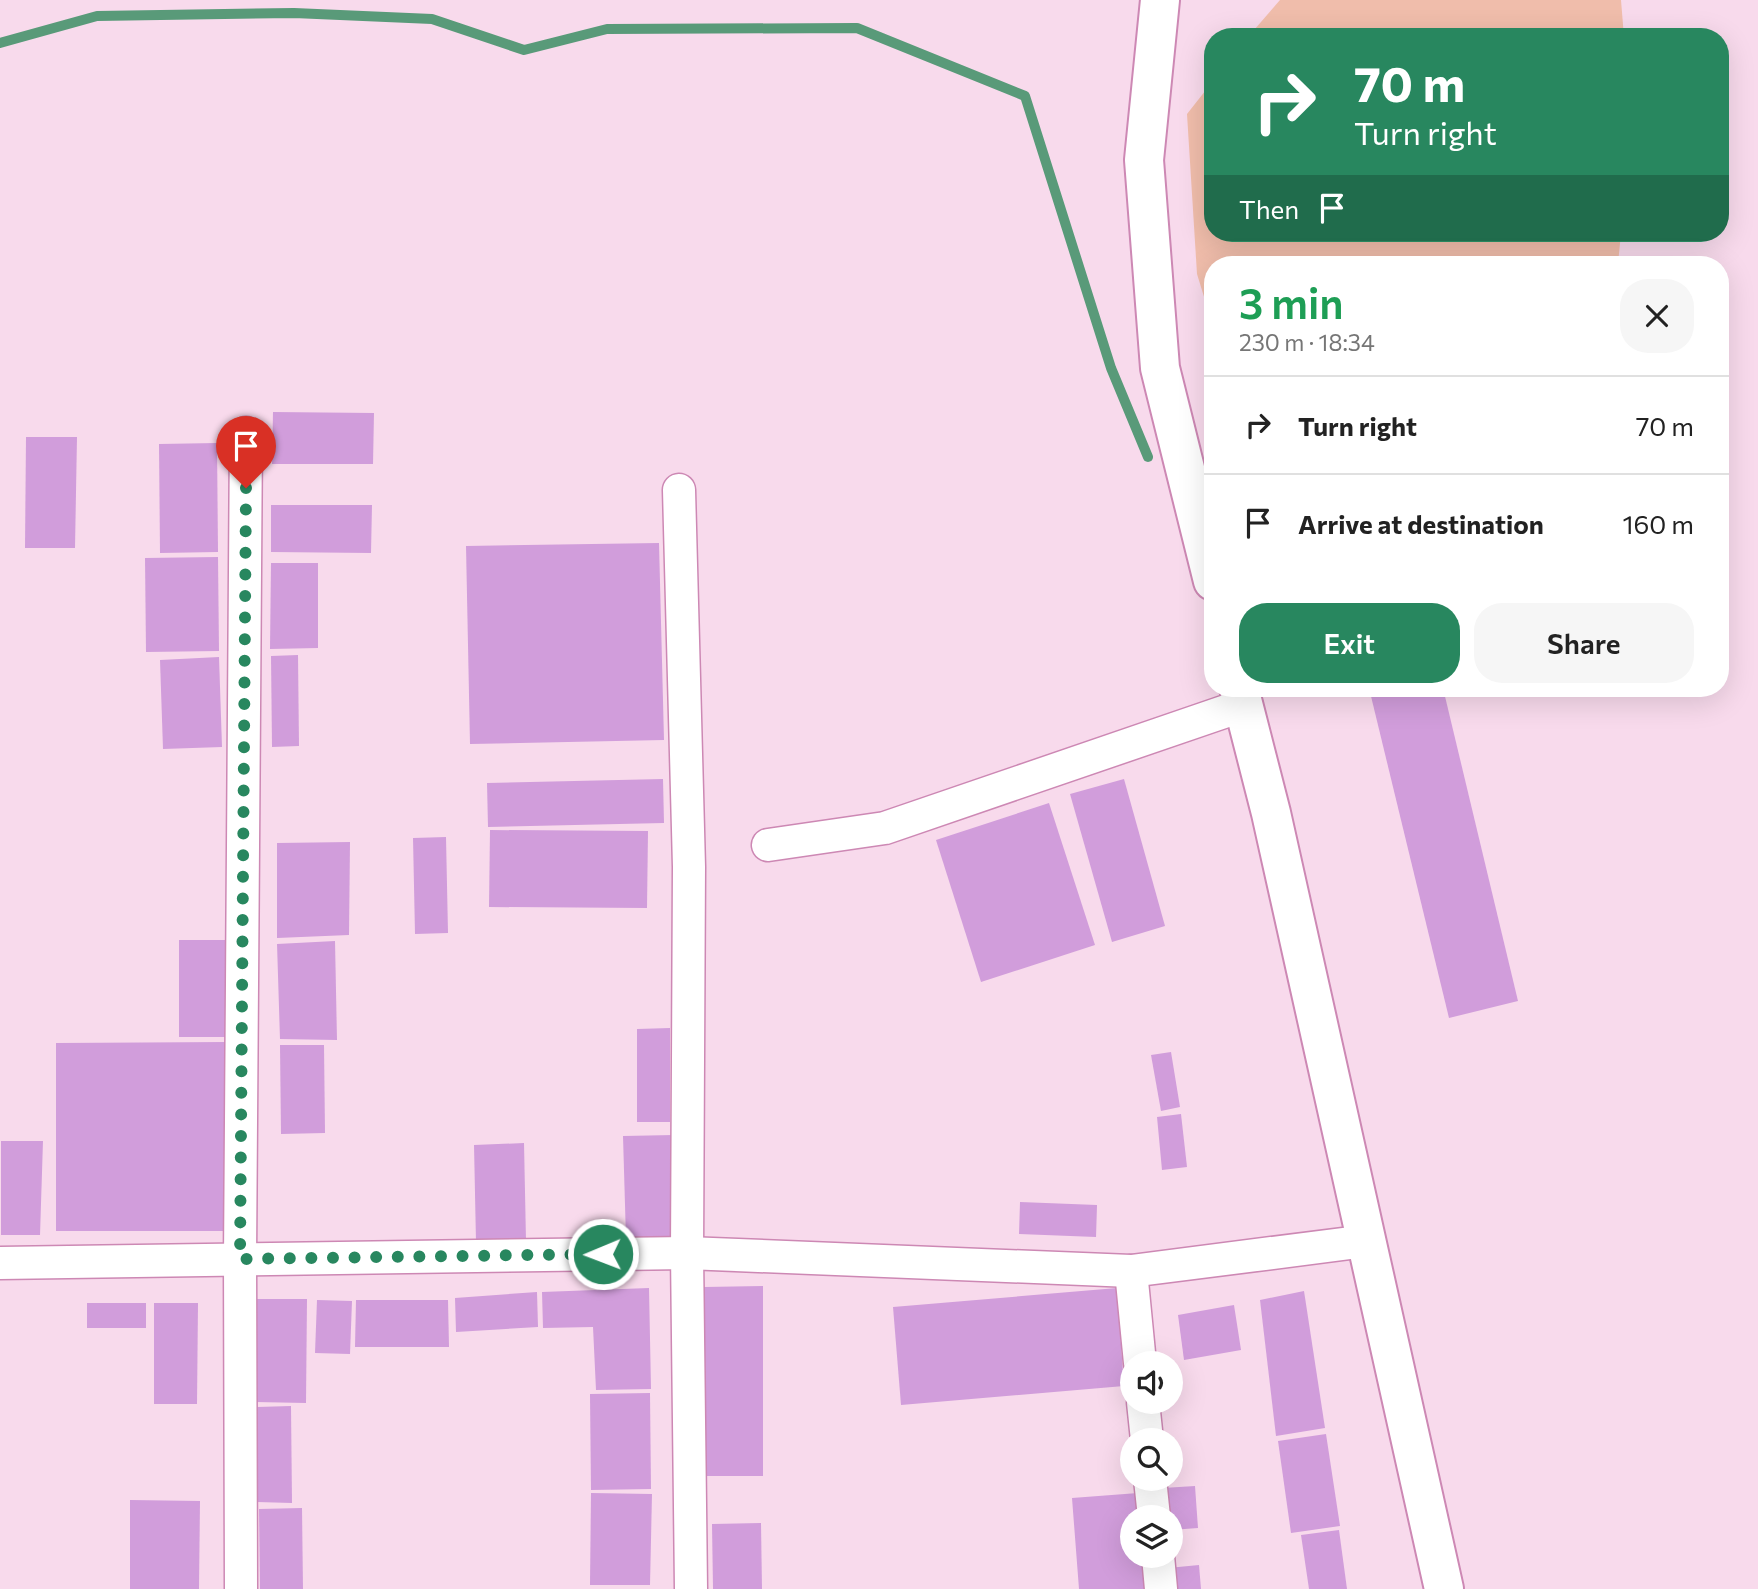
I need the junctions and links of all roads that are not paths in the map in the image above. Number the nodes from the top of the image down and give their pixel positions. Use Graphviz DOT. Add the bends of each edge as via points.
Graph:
graph roads {
  1 [pos="1160,0"];
  2 [pos="246,433"];
  3 [pos="679,490"];
  4 [pos="1204,545"];
  5 [pos="1239,697"];
  6 [pos="1242,697"];
  7 [pos="768,845"];
  8 [pos="1366,1241"];
  9 [pos="687,1253"];
  10 [pos="240,1259"];
  11 [pos="0,1263"];
  12 [pos="1131,1271"];
  13 [pos="1139,1351"];
  14 [pos="1159,1568"];
  15 [pos="241,1589"];
  16 [pos="691,1589"];
  17 [pos="1161,1589"];
  18 [pos="1444,1589"];
  1 -- 4 [label="main road" via="1144,160 1160,368"];
  2 -- 10 [label="street"];
  3 -- 9 [label="street" via="689,867"];
  5 -- 7 [label="street" via="885,828"];
  6 -- 8 [label="main road"];
  8 -- 12 [label="street"];
  8 -- 18 [label="main road"];
  9 -- 10 [label="street"];
  9 -- 12 [label="street"];
  9 -- 16 [label="street"];
  10 -- 11 [label="street"];
  10 -- 15 [label="street"];
  12 -- 13 [label="street"];
  14 -- 17 [label="street"];
}
